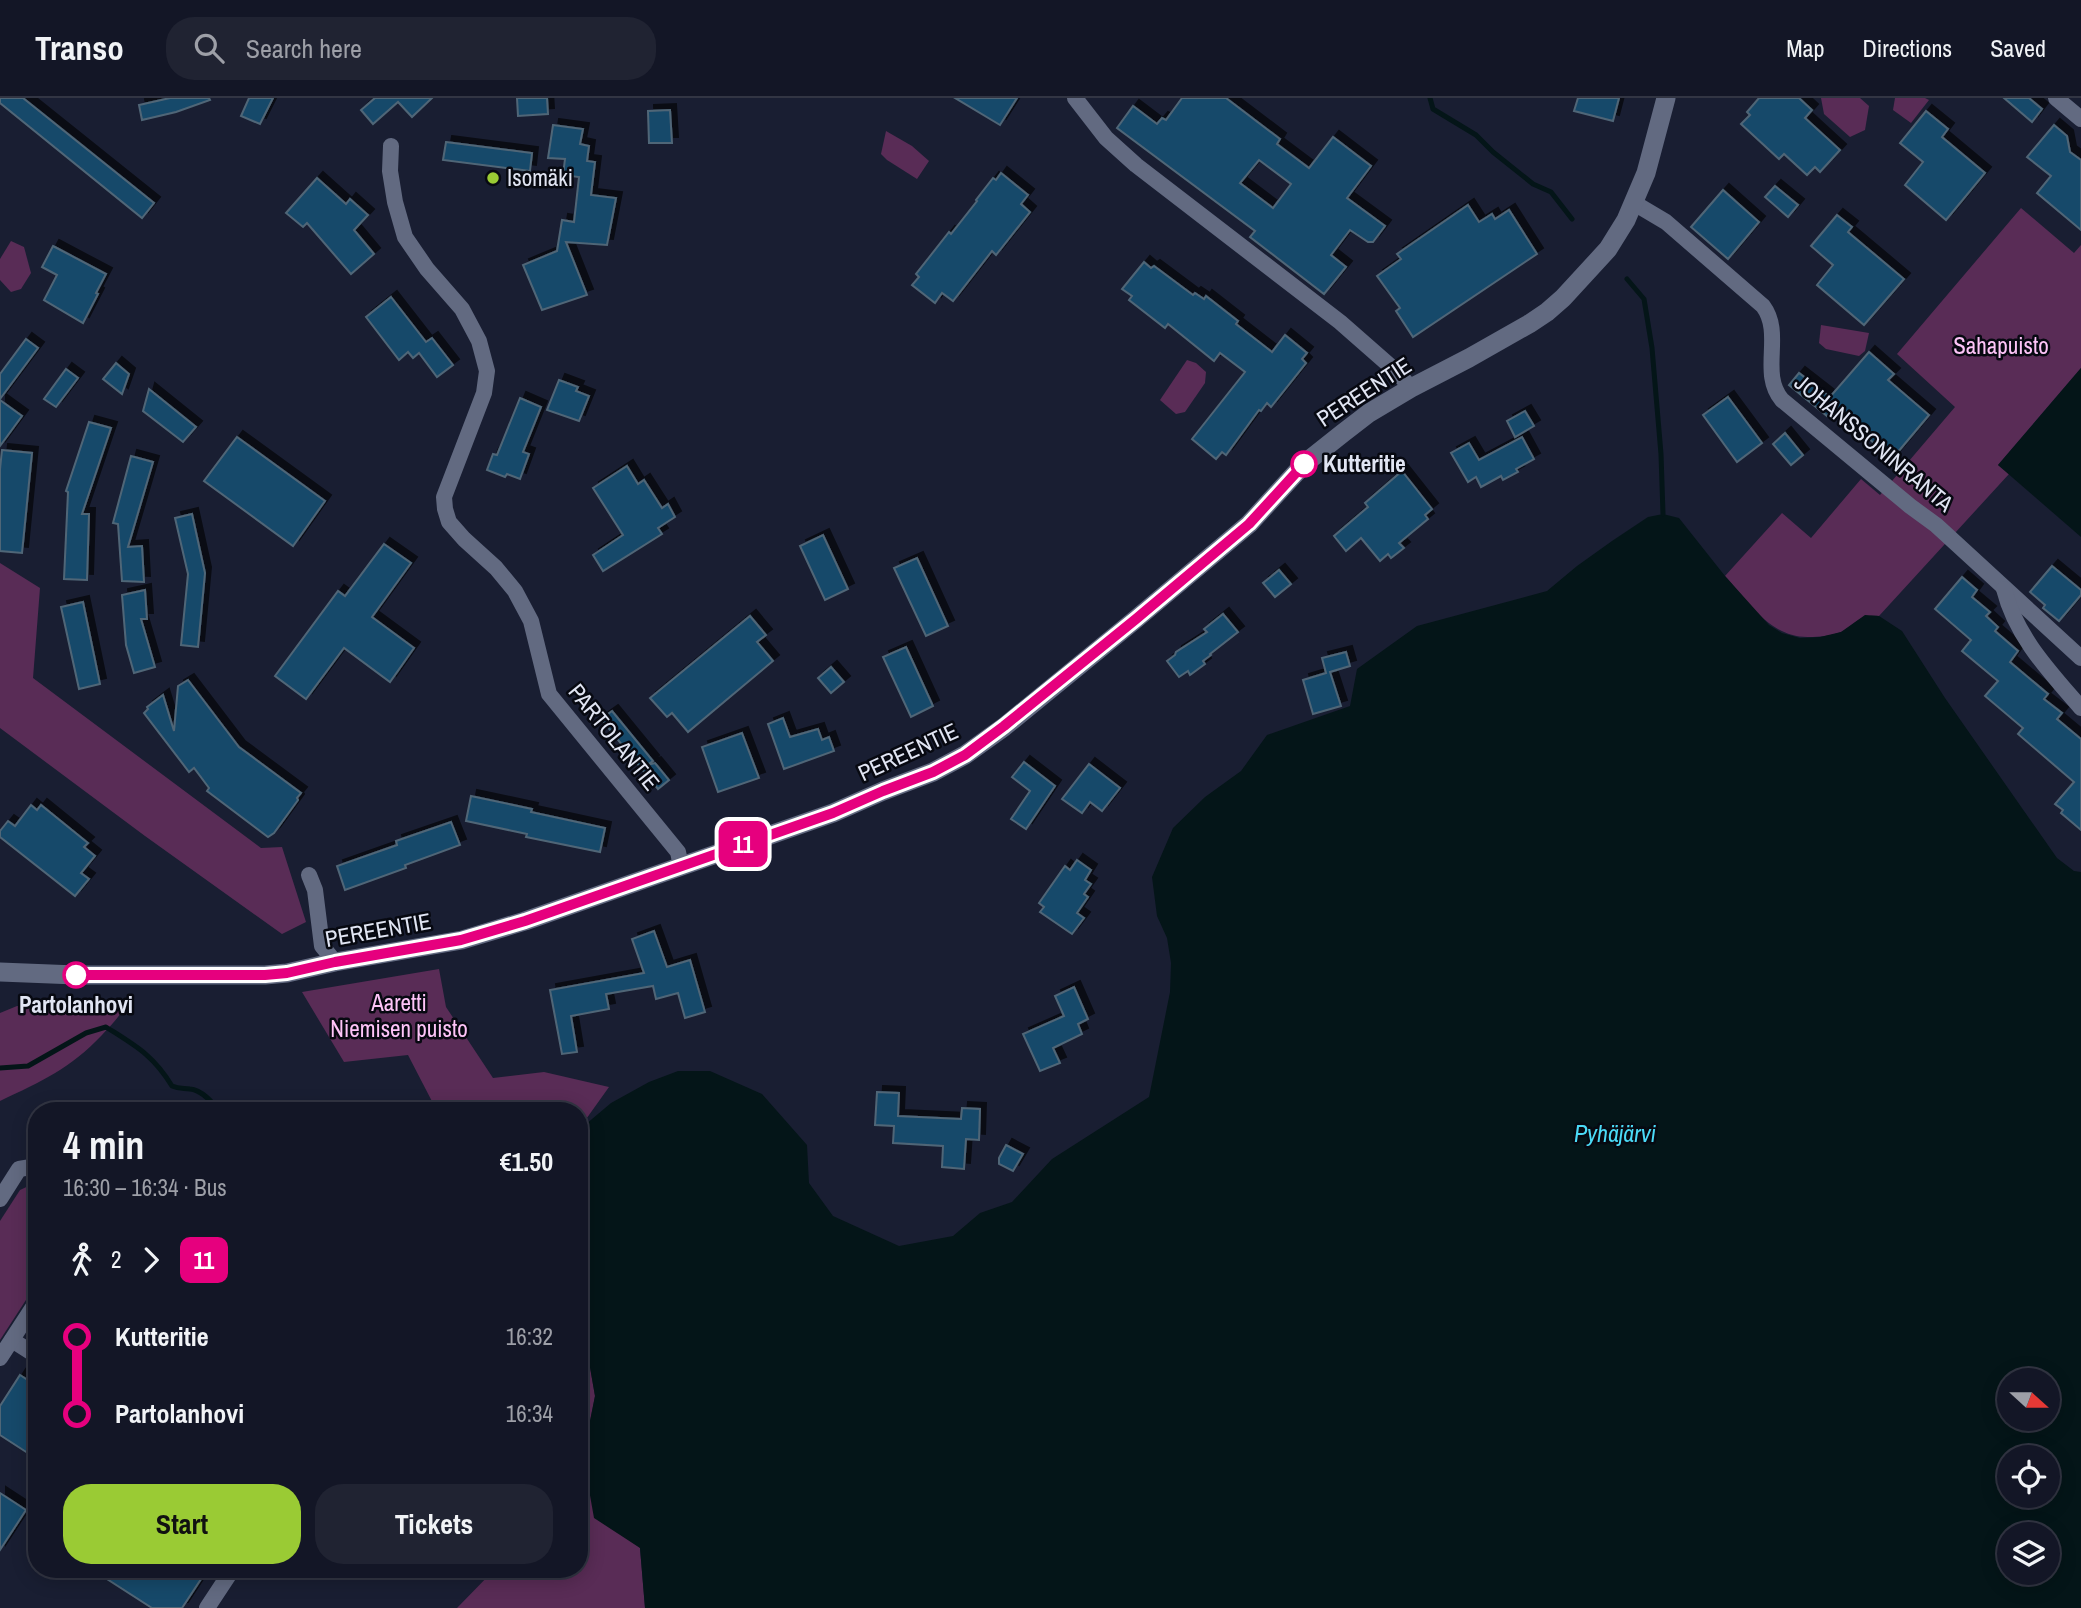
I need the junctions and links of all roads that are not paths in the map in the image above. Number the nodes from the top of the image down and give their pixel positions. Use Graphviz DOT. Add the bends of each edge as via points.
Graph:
graph roads {
  1 [pos="1075,98"];
  2 [pos="1666,98"];
  3 [pos="2056,98"];
  4 [pos="2081,119"];
  5 [pos="391,146"];
  6 [pos="1634,202"];
  7 [pos="1411,388"];
  8 [pos="2004,589"];
  9 [pos="2081,658"];
  10 [pos="2081,708"];
  11 [pos="681,866"];
  12 [pos="309,875"];
  13 [pos="335,962"];
  14 [pos="0,972"];
  15 [pos="28,1168"];
  16 [pos="0,1199"];
  17 [pos="28,1315"];
  18 [pos="12,1340"];
  19 [pos="28,1350"];
  20 [pos="0,1358"];
  21 [pos="227,1578"];
  22 [pos="208,1608"];
  1 -- 7 [label="street" via="1106,138 1136,165 1340,322"];
  2 -- 6 [label="street, PEREENTIE"];
  3 -- 4 [label="street"];
  5 -- 11 [label="street, PARTOLANTIE" via="391,181 405,237 462,309 479,341 487,371 484,393 444,497 449,522 515,591 531,621 549,694 678,852"];
  6 -- 7 [label="street, PEREENTIE" via="1608,249 1547,312"];
  6 -- 8 [label="street, JOHANSSONINRANTA" via="1681,234 1768,313 1772,384 1783,400 1936,525"];
  7 -- 11 [label="street, PEREENTIE" via="1316,453 1238,532 965,755 833,813"];
  8 -- 9 [label="street, JOHANSSONINRANTA"];
  8 -- 10 [label="street, JOHANSSONINRANTA" via="2018,628"];
  11 -- 13 [label="street, PEREENTIE" via="461,940"];
  12 -- 13 [label="street" via="322,946"];
  13 -- 14 [label="street, PEREENTIE" via="255,975"];
  15 -- 16 [label="street" via="19,1169"];
  17 -- 18 [label="street"];
  18 -- 19 [label="street"];
  18 -- 20 [label="street"];
  21 -- 22 [label="street"];
}
